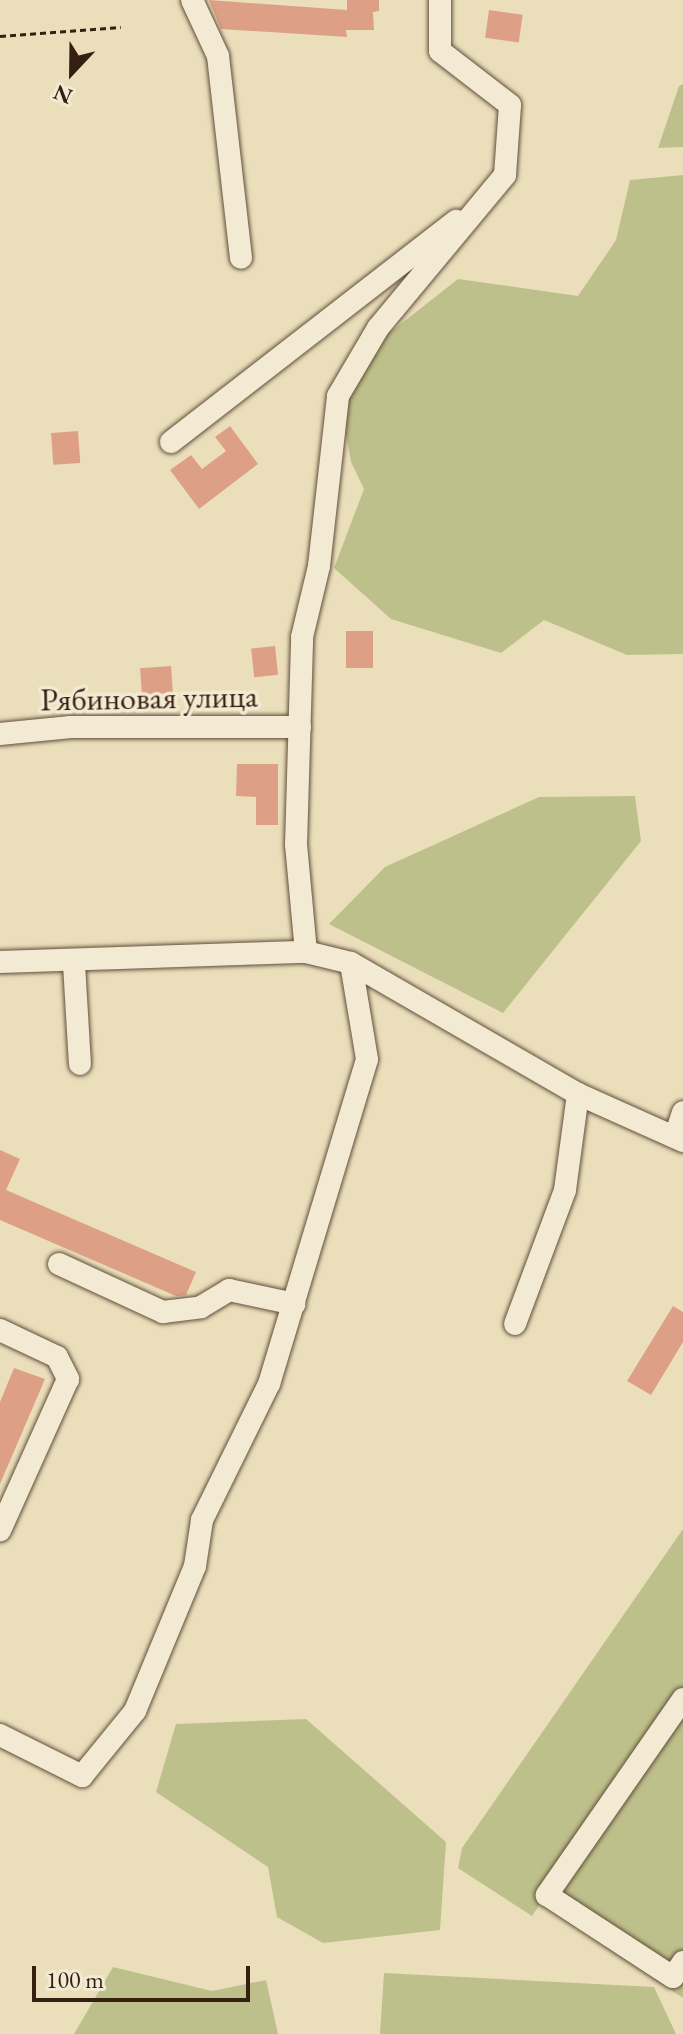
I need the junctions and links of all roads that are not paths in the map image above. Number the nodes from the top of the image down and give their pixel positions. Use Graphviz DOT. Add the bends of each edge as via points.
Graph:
graph roads {
  1 [pos="192,0"];
  2 [pos="440,0"];
  3 [pos="488,195"];
  4 [pos="241,258"];
  5 [pos="171,442"];
  6 [pos="300,727"];
  7 [pos="0,734"];
  8 [pos="306,952"];
  9 [pos="0,962"];
  10 [pos="351,963"];
  11 [pos="74,964"];
  12 [pos="80,1064"];
  13 [pos="578,1094"];
  14 [pos="683,1112"];
  15 [pos="679,1139"];
  16 [pos="59,1264"];
  17 [pos="295,1304"];
  18 [pos="515,1324"];
  19 [pos="0,1330"];
  20 [pos="0,1530"];
  21 [pos="683,1699"];
  22 [pos="0,1735"];
  23 [pos="680,1974"];
  1 -- 4 [label="street" via="218,56"];
  2 -- 3 [label="street" via="440,51 510,105 505,175"];
  3 -- 5 [label="street"];
  3 -- 6 [label="street" via="378,328 338,396 319,566 302,637"];
  6 -- 7 [label="street, Рябиновая улица" via="71,727"];
  6 -- 8 [label="street" via="296,845"];
  8 -- 10 [label="street"];
  8 -- 11 [label="street"];
  9 -- 11 [label="street"];
  10 -- 13 [label="street"];
  10 -- 17 [label="street" via="367,1059"];
  11 -- 12 [label="street"];
  13 -- 15 [label="street"];
  13 -- 18 [label="street" via="565,1190"];
  14 -- 15 [label="street"];
  16 -- 17 [label="street" via="163,1312 201,1307 229,1290"];
  17 -- 22 [label="street" via="269,1384 202,1520 195,1566 135,1711 82,1776"];
  19 -- 20 [label="street" via="57,1357 68,1379"];
  21 -- 23 [label="street" via="547,1895"];
}
